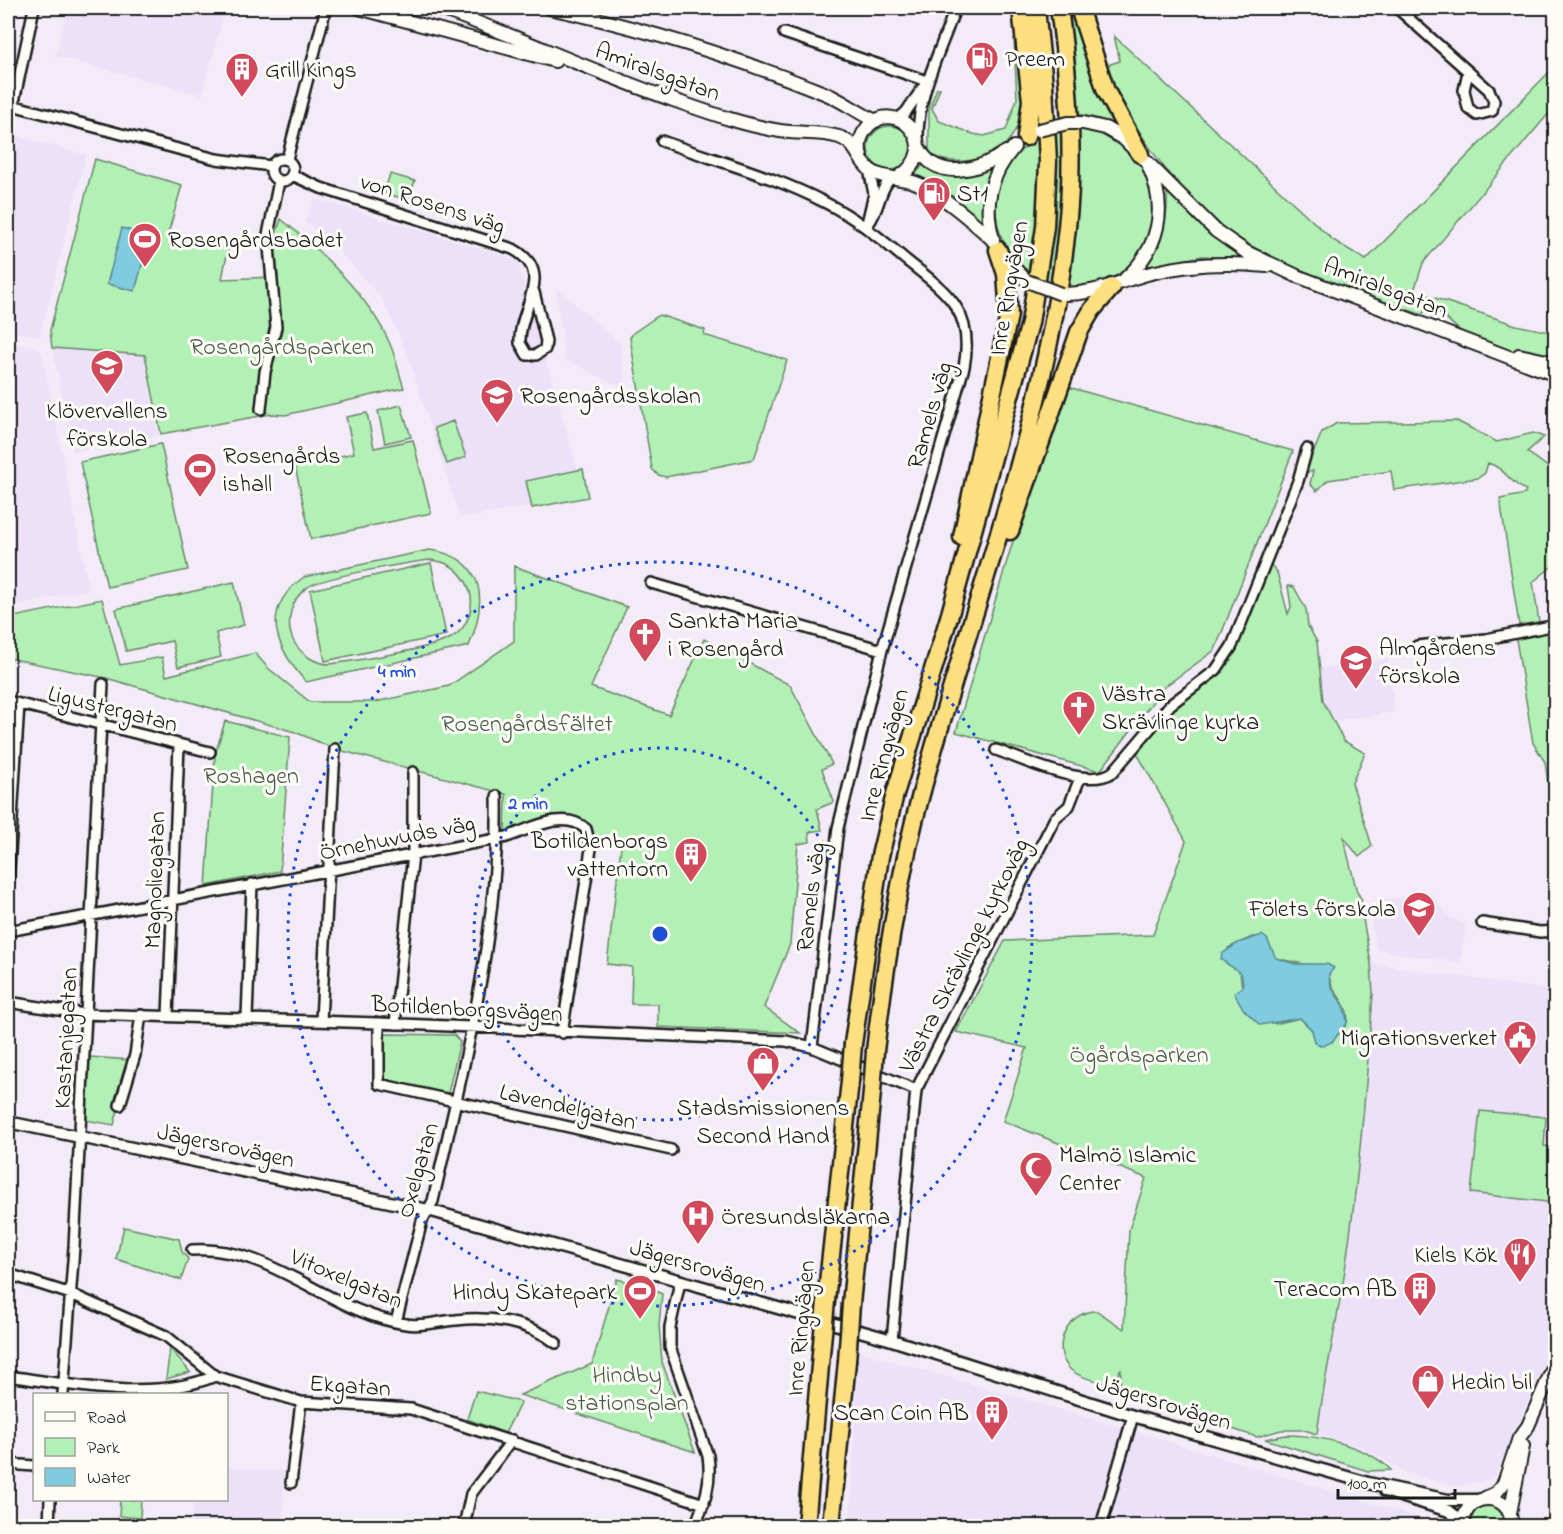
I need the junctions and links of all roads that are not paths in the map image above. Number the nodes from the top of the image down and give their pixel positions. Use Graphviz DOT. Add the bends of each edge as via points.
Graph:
graph roads {
  1 [pos="34,8"];
  2 [pos="326,8"];
  3 [pos="359,8"];
  4 [pos="438,8"];
  5 [pos="549,8"];
  6 [pos="578,8"];
  7 [pos="955,8"];
  8 [pos="1021,8"];
  9 [pos="1036,8"];
  10 [pos="1059,8"];
  11 [pos="1079,8"];
  12 [pos="1397,8"];
  13 [pos="620,23"];
  14 [pos="784,33"];
  15 [pos="589,69"];
  16 [pos="1468,72"];
  17 [pos="927,81"];
  18 [pos="10,105"];
  19 [pos="897,119"];
  20 [pos="876,121"];
  21 [pos="1026,138"];
  22 [pos="662,141"];
  23 [pos="918,144"];
  24 [pos="1143,157"];
  25 [pos="287,159"];
  26 [pos="866,164"];
  27 [pos="271,166"];
  28 [pos="292,175"];
  29 [pos="895,177"];
  30 [pos="279,181"];
  31 [pos="866,227"];
  32 [pos="995,245"];
  33 [pos="1274,266"];
  34 [pos="1116,285"];
  35 [pos="534,292"];
  36 [pos="1554,372"];
  37 [pos="261,409"];
  38 [pos="1307,449"];
  39 [pos="651,583"];
  40 [pos="982,592"];
  41 [pos="950,614"];
  42 [pos="1556,625"];
  43 [pos="1418,645"];
  44 [pos="882,650"];
  45 [pos="103,684"];
  46 [pos="8,701"];
  47 [pos="19,704"];
  48 [pos="100,725"];
  49 [pos="179,746"];
  50 [pos="335,749"];
  51 [pos="996,750"];
  52 [pos="210,752"];
  53 [pos="413,772"];
  54 [pos="1080,778"];
  55 [pos="497,796"];
  56 [pos="498,838"];
  57 [pos="413,854"];
  58 [pos="330,869"];
  59 [pos="252,884"];
  60 [pos="8,885"];
  61 [pos="171,902"];
  62 [pos="92,915"];
  63 [pos="1482,923"];
  64 [pos="1556,931"];
  65 [pos="8,932"];
  66 [pos="8,1002"];
  67 [pos="84,1014"];
  68 [pos="141,1015"];
  69 [pos="168,1016"];
  70 [pos="247,1018"];
  71 [pos="321,1021"];
  72 [pos="379,1023"];
  73 [pos="395,1024"];
  74 [pos="471,1028"];
  75 [pos="562,1033"];
  76 [pos="812,1047"];
  77 [pos="916,1090"];
  78 [pos="456,1100"];
  79 [pos="120,1105"];
  80 [pos="8,1122"];
  81 [pos="79,1136"];
  82 [pos="671,1150"];
  83 [pos="428,1210"];
  84 [pos="192,1250"];
  85 [pos="8,1274"];
  86 [pos="680,1282"];
  87 [pos="70,1294"];
  88 [pos="396,1322"];
  89 [pos="892,1340"];
  90 [pos="556,1343"];
  91 [pos="1556,1361"];
  92 [pos="8,1376"];
  93 [pos="215,1376"];
  94 [pos="65,1384"];
  95 [pos="63,1393"];
  96 [pos="301,1402"];
  97 [pos="1133,1416"];
  98 [pos="1528,1426"];
  99 [pos="512,1440"];
  100 [pos="8,1464"];
  101 [pos="33,1466"];
  102 [pos="291,1483"];
  103 [pos="1368,1483"];
  104 [pos="1482,1499"];
  105 [pos="50,1501"];
  106 [pos="704,1504"];
  107 [pos="1511,1519"];
  108 [pos="1464,1525"];
  109 [pos="1523,1526"];
  110 [pos="49,1527"];
  111 [pos="464,1527"];
  112 [pos="695,1527"];
  113 [pos="807,1527"];
  114 [pos="831,1527"];
  115 [pos="1101,1527"];
  1 -- 18 [label="street"];
  2 -- 25 [label="street"];
  3 -- 15 [label="main road"];
  4 -- 15 [label="main road, Amiralsgatan"];
  5 -- 13 [label="main road, Amiralsgatan"];
  6 -- 13 [label="main road"];
  7 -- 17 [label="street"];
  8 -- 21 [label="highway" via="1031,101"];
  9 -- 41 [label="highway, Inre Ringvägen" via="1048,162 1039,275 1005,423"];
  10 -- 40 [label="highway, Inre Ringvägen" via="1068,82 1070,163 1061,279 1029,426"];
  11 -- 24 [label="highway" via="1106,92"];
  12 -- 16 [label="street"];
  13 -- 20 [label="main road, Amiralsgatan" via="774,73 826,94"];
  14 -- 17 [label="street"];
  15 -- 26 [label="main road, Amiralsgatan" via="739,123 838,137 854,146"];
  16 -- 16 [label="street" via="1464,90 1468,108 1477,115 1487,114 1492,111 1493,96"];
  17 -- 19 [label="street"];
  17 -- 23 [label="street"];
  18 -- 27 [label="street" via="216,159"];
  19 -- 20 [label="main road"];
  19 -- 23 [label="main road, Amiralsgatan" via="908,124"];
  20 -- 26 [label="main road" via="866,128 861,139"];
  21 -- 23 [label="main road, Amiralsgatan" via="992,162 958,171 934,166 923,157"];
  21 -- 24 [label="main road, Amiralsgatan, bridge" via="1061,124 1083,123 1114,134"];
  21 -- 32 [label="main road" via="995,174 990,190 989,224"];
  22 -- 31 [label="street, Ramels väg" via="810,195"];
  23 -- 29 [label="main road" via="911,167"];
  24 -- 33 [label="main road, Amiralsgatan" via="1216,231"];
  24 -- 34 [label="main road" via="1156,184 1159,221 1147,255"];
  25 -- 27 [label="street" via="276,160"];
  25 -- 28 [label="street" via="293,166"];
  26 -- 29 [label="main road, Amiralsgatan" via="880,176"];
  26 -- 31 [label="street" via="874,194"];
  27 -- 30 [label="street" via="271,174"];
  28 -- 30 [label="street"];
  28 -- 35 [label="street, von Rosens väg" via="321,188 513,249 531,265"];
  29 -- 31 [label="street" via="883,189 880,207"];
  29 -- 32 [label="main road, Amiralsgatan" via="934,193"];
  30 -- 37 [label="street" via="268,235 276,327"];
  31 -- 44 [label="street, Ramels väg" via="951,298 964,323 968,350"];
  32 -- 34 [label="main road, Amiralsgatan, bridge" via="1010,267 1027,281 1061,294 1081,295"];
  32 -- 41 [label="highway" via="1006,274 1009,315 954,571"];
  33 -- 34 [label="main road, Amiralsgatan" via="1199,264 1151,273"];
  33 -- 36 [label="main road, Amiralsgatan"];
  34 -- 40 [label="highway" via="1092,310 1079,332 1005,546"];
  35 -- 35 [label="street, von Rosens väg" via="520,337 527,355 545,349 546,341"];
  38 -- 54 [label="street" via="1233,646 1216,670 1170,705 1113,772 1105,778"];
  39 -- 44 [label="street"];
  40 -- 114 [label="highway, Inre Ringvägen, bridge" via="930,764 906,859 882,987"];
  41 -- 113 [label="highway, Inre Ringvägen, bridge" via="912,730 880,856 853,1044"];
  42 -- 43 [label="street" via="1495,637"];
  44 -- 76 [label="street, Ramels väg" via="837,838"];
  45 -- 48 [label="street, Kastanjegatan"];
  46 -- 47 [label="street, Ligustergatan"];
  47 -- 48 [label="street, Ligustergatan"];
  47 -- 60 [label="street"];
  48 -- 49 [label="street, Ligustergatan"];
  48 -- 62 [label="street, Kastanjegatan"];
  49 -- 52 [label="street, Ligustergatan"];
  49 -- 61 [label="street, Magnoliegatan"];
  50 -- 58 [label="street"];
  51 -- 54 [label="street"];
  53 -- 57 [label="street"];
  54 -- 77 [label="street, Västra Skrävlinge kyrkoväg" via="1069,806 1055,818"];
  55 -- 56 [label="street, Oxelgatan"];
  56 -- 57 [label="street, Örnehuvuds väg"];
  56 -- 74 [label="street, Oxelgatan" via="490,927"];
  56 -- 75 [label="street, Örnehuvuds väg" via="563,819 581,824 589,834 586,888"];
  57 -- 58 [label="street, Örnehuvuds väg"];
  57 -- 73 [label="street"];
  58 -- 59 [label="street, Örnehuvuds väg"];
  58 -- 71 [label="street"];
  59 -- 61 [label="street, Örnehuvuds väg"];
  59 -- 70 [label="street"];
  61 -- 62 [label="street, Örnehuvuds väg"];
  61 -- 69 [label="street, Magnoliegatan"];
  62 -- 65 [label="street, Örnehuvuds väg"];
  62 -- 67 [label="street, Kastanjegatan"];
  63 -- 64 [label="street"];
  66 -- 67 [label="street, Botildenborgsvägen"];
  67 -- 68 [label="street, Botildenborgsvägen"];
  67 -- 81 [label="street, Kastanjegatan"];
  68 -- 69 [label="street, Botildenborgsvägen"];
  68 -- 79 [label="street" via="135,1055"];
  69 -- 70 [label="street, Botildenborgsvägen"];
  70 -- 71 [label="street, Botildenborgsvägen"];
  71 -- 72 [label="street, Botildenborgsvägen"];
  72 -- 73 [label="street, Botildenborgsvägen"];
  72 -- 78 [label="street, Lavendelgatan" via="379,1084"];
  73 -- 74 [label="street, Botildenborgsvägen"];
  74 -- 75 [label="street, Botildenborgsvägen"];
  74 -- 78 [label="street, Oxelgatan"];
  75 -- 76 [label="street, Botildenborgsvägen" via="727,1037"];
  76 -- 77 [label="street, Botildenborgsvägen"];
  77 -- 89 [label="street, Västra Skrävlinge kyrkoväg"];
  78 -- 82 [label="street, Lavendelgatan"];
  78 -- 83 [label="street, Oxelgatan"];
  80 -- 81 [label="street, Jägersrovägen"];
  81 -- 83 [label="street, Jägersrovägen"];
  81 -- 87 [label="street, Kastanjegatan"];
  83 -- 86 [label="street, Jägersrovägen"];
  83 -- 88 [label="street, Oxelgatan"];
  84 -- 88 [label="street, Vitoxelgatan" via="246,1256 342,1303"];
  85 -- 87 [label="street, Ekgatan"];
  86 -- 89 [label="street, Jägersrovägen"];
  86 -- 106 [label="street" via="670,1327 670,1347 708,1456 709,1483"];
  87 -- 93 [label="street, Ekgatan" via="166,1336"];
  87 -- 94 [label="street, Kastanjegatan"];
  88 -- 90 [label="street, Vitoxelgatan" via="422,1325 484,1319 513,1323"];
  89 -- 97 [label="street, Jägersrovägen"];
  91 -- 98 [label="main road"];
  92 -- 94 [label="street"];
  93 -- 94 [label="street" via="166,1390"];
  93 -- 96 [label="street, Ekgatan"];
  94 -- 95 [label="street, Kastanjegatan"];
  96 -- 99 [label="street, Ekgatan" via="411,1409"];
  96 -- 102 [label="street"];
  97 -- 103 [label="street, Jägersrovägen"];
  97 -- 115 [label="street"];
  98 -- 104 [label="main road" via="1513,1452 1504,1483 1496,1493"];
  98 -- 107 [label="main road" via="1517,1467"];
  99 -- 106 [label="street, Ekgatan"];
  99 -- 111 [label="street" via="471,1494"];
  100 -- 101 [label="street"];
  103 -- 104 [label="street, Jägersrovägen" via="1449,1500"];
  103 -- 108 [label="street, Jägersrovägen" via="1395,1496 1449,1510"];
  104 -- 107 [label="main road" via="1502,1503"];
  104 -- 108 [label="main road" via="1468,1509"];
  105 -- 110 [label="street"];
  106 -- 112 [label="street"];
  107 -- 109 [label="main road"];
}
